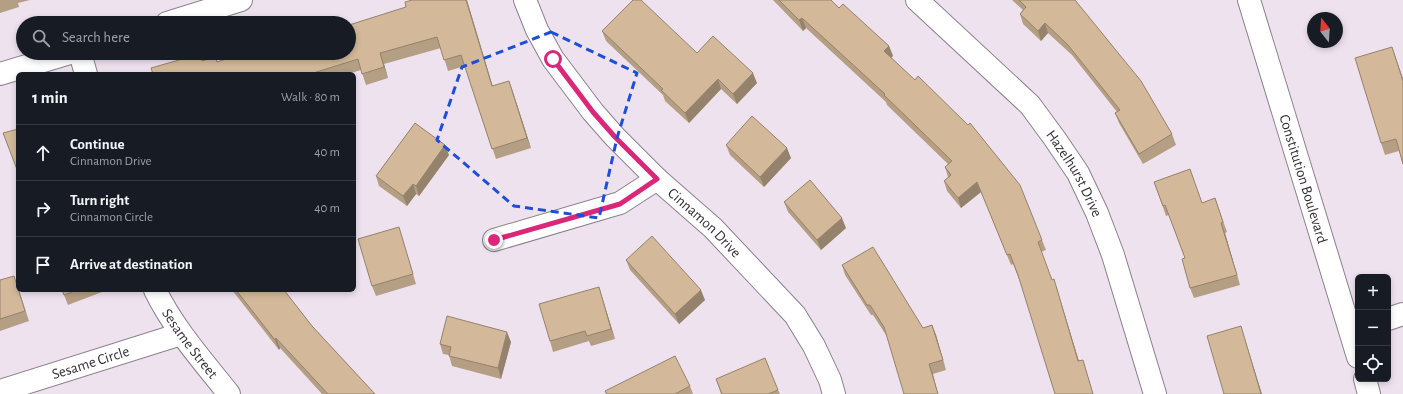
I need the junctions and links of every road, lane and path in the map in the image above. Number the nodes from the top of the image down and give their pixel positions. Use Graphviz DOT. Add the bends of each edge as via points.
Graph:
graph roads {
  1 [pos="241,0"];
  2 [pos="525,0"];
  3 [pos="917,0"];
  4 [pos="1249,0"];
  5 [pos="190,16"];
  6 [pos="47,60"];
  7 [pos="82,60"];
  8 [pos="85,72"];
  9 [pos="0,74"];
  10 [pos="657,179"];
  11 [pos="494,240"];
  12 [pos="156,292"];
  13 [pos="1403,314"];
  14 [pos="1391,318"];
  15 [pos="1354,329"];
  16 [pos="181,334"];
  17 [pos="1356,346"];
  18 [pos="1366,382"];
  19 [pos="0,391"];
  20 [pos="229,394"];
  21 [pos="834,394"];
  22 [pos="1155,394"];
  23 [pos="1369,394"];
  1 -- 5 [label="street"];
  2 -- 10 [label="street, Cinnamon Drive" via="537,30 557,64 593,112"];
  3 -- 22 [label="street, Hazelhurst Drive" via="1030,105 1078,174 1113,255"];
  4 -- 15 [label="street, Constitution Boulevard"];
  6 -- 9 [label="street"];
  7 -- 8 [label="street"];
  10 -- 11 [label="street" via="620,204"];
  10 -- 21 [label="street, Cinnamon Drive" via="713,228 795,315 814,346"];
  12 -- 16 [label="street, Sesame Street"];
  13 -- 14 [label="street"];
  15 -- 17 [label="street, Constitution Boulevard"];
  16 -- 19 [label="street, Sesame Circle"];
  16 -- 20 [label="street, Sesame Street"];
  18 -- 23 [label="street"];
}
